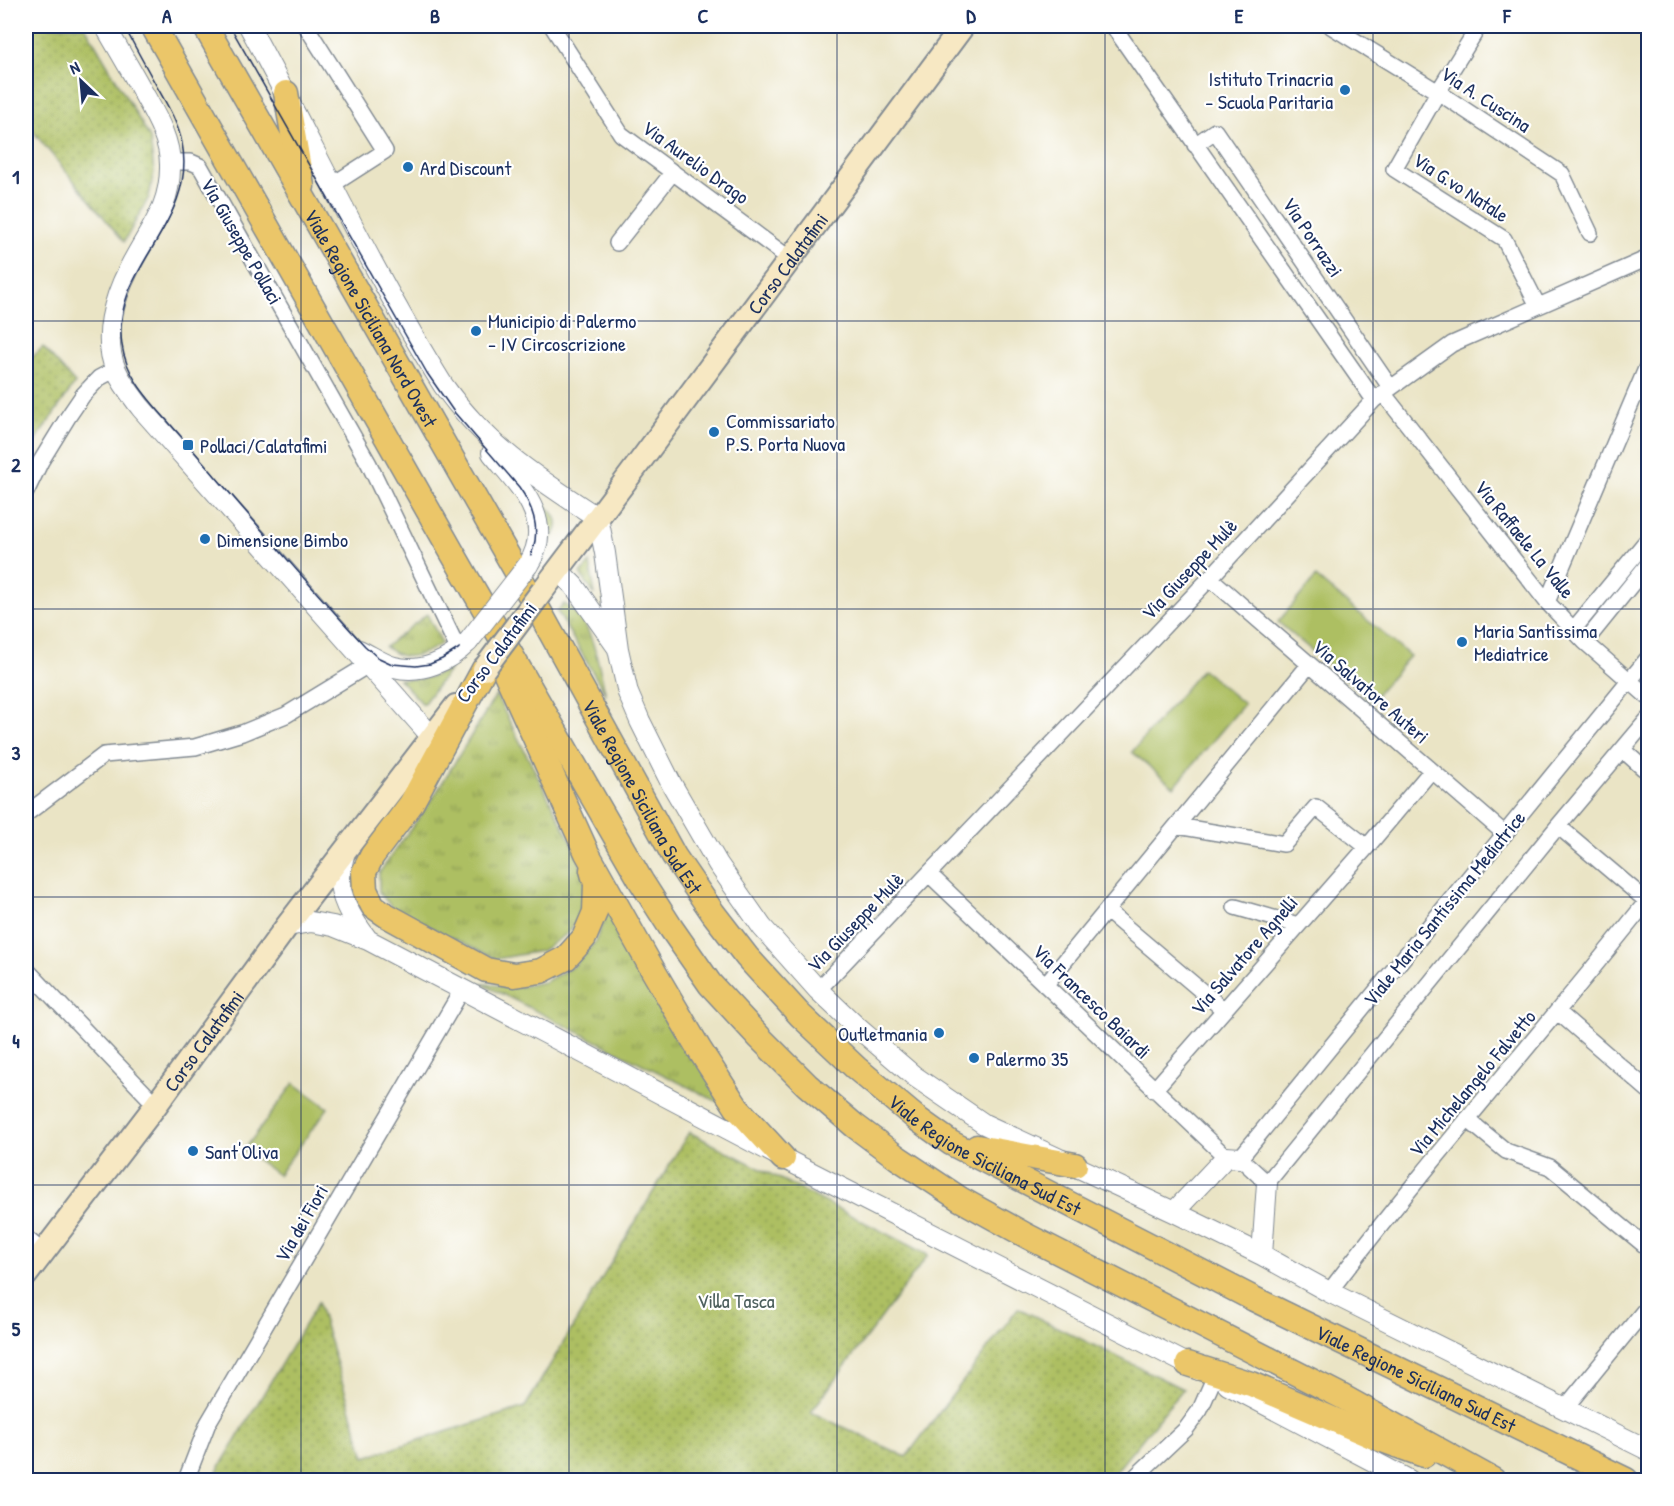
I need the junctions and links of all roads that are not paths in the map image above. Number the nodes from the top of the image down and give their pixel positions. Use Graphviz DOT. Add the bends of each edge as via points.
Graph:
graph roads {
  1 [pos="105,26"];
  2 [pos="153,26"];
  3 [pos="205,26"];
  4 [pos="249,26"];
  5 [pos="306,26"];
  6 [pos="552,26"];
  7 [pos="963,26"];
  8 [pos="1113,26"];
  9 [pos="1331,26"];
  10 [pos="1479,26"];
  11 [pos="1438,92"];
  12 [pos="286,93"];
  13 [pos="1195,145"];
  14 [pos="170,162"];
  15 [pos="673,172"];
  16 [pos="332,185"];
  17 [pos="305,204"];
  18 [pos="1590,233"];
  19 [pos="617,243"];
  20 [pos="1648,258"];
  21 [pos="790,259"];
  22 [pos="1538,306"];
  23 [pos="1648,364"];
  24 [pos="116,369"];
  25 [pos="1382,393"];
  26 [pos="458,406"];
  27 [pos="26,492"];
  28 [pos="598,518"];
  29 [pos="1648,539"];
  30 [pos="453,554"];
  31 [pos="1648,564"];
  32 [pos="558,570"];
  33 [pos="1210,578"];
  34 [pos="540,600"];
  35 [pos="1547,602"];
  36 [pos="1573,630"];
  37 [pos="1585,642"];
  38 [pos="351,646"];
  39 [pos="463,646"];
  40 [pos="618,649"];
  41 [pos="1648,658"];
  42 [pos="368,665"];
  43 [pos="1309,665"];
  44 [pos="484,669"];
  45 [pos="1630,681"];
  46 [pos="1648,697"];
  47 [pos="1648,719"];
  48 [pos="432,737"];
  49 [pos="1623,750"];
  50 [pos="1643,768"];
  51 [pos="1431,771"];
  52 [pos="26,814"];
  53 [pos="1177,825"];
  54 [pos="1558,826"];
  55 [pos="1505,834"];
  56 [pos="1367,847"];
  57 [pos="345,850"];
  58 [pos="587,853"];
  59 [pos="929,874"];
  60 [pos="1648,902"];
  61 [pos="1235,907"];
  62 [pos="1107,911"];
  63 [pos="1298,925"];
  64 [pos="287,926"];
  65 [pos="368,940"];
  66 [pos="26,969"];
  67 [pos="1046,985"];
  68 [pos="462,990"];
  69 [pos="818,990"];
  70 [pos="1224,1011"];
  71 [pos="1558,1012"];
  72 [pos="1154,1090"];
  73 [pos="1648,1090"];
  74 [pos="156,1105"];
  75 [pos="1467,1119"];
  76 [pos="951,1143"];
  77 [pos="783,1158"];
  78 [pos="1233,1158"];
  79 [pos="1075,1166"];
  80 [pos="1267,1183"];
  81 [pos="1174,1212"];
  82 [pos="34,1245"];
  83 [pos="1648,1248"];
  84 [pos="1262,1255"];
  85 [pos="26,1275"];
  86 [pos="1329,1292"];
  87 [pos="1648,1306"];
  88 [pos="1188,1364"];
  89 [pos="1214,1378"];
  90 [pos="1565,1408"];
  91 [pos="1648,1450"];
  92 [pos="1490,1479"];
  93 [pos="186,1480"];
  94 [pos="1132,1480"];
  95 [pos="1409,1480"];
  96 [pos="1626,1480"];
  1 -- 14 [label="street" via="164,133"];
  2 -- 30 [label="main road"];
  3 -- 17 [label="main road, Viale Regione Siciliana Nord Ovest"];
  4 -- 12 [label="street, Viale Regione Siciliana Nord Ovest"];
  5 -- 16 [label="street" via="385,151"];
  6 -- 15 [label="street, Via Aurelio Drago" via="621,134"];
  7 -- 21 [label="main road, Corso Calatafimi"];
  8 -- 13 [label="street"];
  9 -- 11 [label="street, Via A. Cuscina"];
  10 -- 11 [label="street"];
  11 -- 18 [label="street, Via A. Cuscina" via="1562,174"];
  11 -- 22 [label="street, Via G.vo Natale" via="1394,168 1504,239"];
  12 -- 16 [label="street, Viale Regione Siciliana Nord Ovest"];
  12 -- 17 [label="main road"];
  13 -- 25 [label="street"];
  13 -- 25 [label="street, Via Porrazzi" via="1215,131"];
  14 -- 24 [label="street, Via Giuseppe Pollaci" via="164,205 128,270 112,317 111,355"];
  14 -- 39 [label="street, Via Giuseppe Pollaci" via="200,166 369,464"];
  15 -- 19 [label="street"];
  15 -- 21 [label="street, Via Aurelio Drago"];
  16 -- 26 [label="street, Viale Regione Siciliana Nord Ovest" via="432,368"];
  17 -- 34 [label="main road, Viale Regione Siciliana Nord Ovest"];
  20 -- 22 [label="street, Via Giuseppe Mulè"];
  21 -- 28 [label="main road, Corso Calatafimi"];
  22 -- 25 [label="street, Via Giuseppe Mulè" via="1452,344"];
  23 -- 35 [label="street"];
  24 -- 27 [label="street" via="99,378 68,417"];
  24 -- 38 [label="street, Via Giuseppe Pollaci" via="141,408"];
  25 -- 33 [label="street, Via Giuseppe Mulè"];
  25 -- 35 [label="street, Via Raffaele La Valle"];
  26 -- 28 [label="street, Viale Regione Siciliana Nord Ovest" via="515,462"];
  26 -- 39 [label="street, bridge" via="525,493 538,521 535,551 528,565"];
  28 -- 32 [label="main road, Corso Calatafimi"];
  28 -- 40 [label="street, Viale Regione Siciliana Sud Est"];
  29 -- 36 [label="street"];
  30 -- 58 [label="main road"];
  30 -- 92 [label="main road" via="670,928 710,984 807,1085 889,1152 960,1199 1341,1396"];
  31 -- 37 [label="street"];
  32 -- 34 [label="main road, Corso Calatafimi"];
  32 -- 40 [label="street, Viale Regione Siciliana Sud Est" via="574,586"];
  33 -- 43 [label="street, Via Salvatore Auteri"];
  33 -- 59 [label="street, Via Giuseppe Mulè"];
  34 -- 44 [label="main road, Corso Calatafimi, bridge"];
  34 -- 76 [label="main road, Viale Regione Siciliana Sud Est" via="674,856 713,913 800,1015 856,1068"];
  35 -- 36 [label="street, Via Raffaele La Valle"];
  36 -- 37 [label="street, Via Raffaele La Valle"];
  37 -- 45 [label="street, Via Raffaele La Valle"];
  38 -- 39 [label="street" via="403,668 443,661"];
  38 -- 42 [label="street, Via Giuseppe Pollaci"];
  40 -- 69 [label="street, Viale Regione Siciliana Sud Est" via="628,693 640,721 718,864 762,927"];
  41 -- 45 [label="street, Viale Maria Santissima Mediatrice"];
  42 -- 48 [label="street, Via Giuseppe Pollaci"];
  42 -- 52 [label="street" via="286,716 242,733 195,747 104,755"];
  43 -- 51 [label="street, Via Salvatore Auteri"];
  43 -- 53 [label="street"];
  44 -- 48 [label="main road, Corso Calatafimi"];
  44 -- 58 [label="main road" via="411,804 364,872 365,890 373,906 486,970 514,975 541,971 566,958 584,938 595,912 596,884"];
  45 -- 46 [label="street, Via Raffaele La Valle"];
  45 -- 55 [label="street, Viale Maria Santissima Mediatrice"];
  47 -- 49 [label="street, Viale Maria Santissima Mediatrice"];
  48 -- 57 [label="main road, Corso Calatafimi"];
  49 -- 50 [label="street"];
  49 -- 54 [label="street, Viale Maria Santissima Mediatrice"];
  51 -- 55 [label="street, Via Salvatore Auteri"];
  51 -- 56 [label="street, Via Salvatore Agnelli"];
  53 -- 56 [label="street" via="1284,844 1316,807"];
  53 -- 62 [label="street"];
  54 -- 60 [label="street"];
  54 -- 80 [label="street, Viale Maria Santissima Mediatrice"];
  55 -- 78 [label="street, Viale Maria Santissima Mediatrice"];
  56 -- 63 [label="street, Via Salvatore Agnelli"];
  57 -- 64 [label="main road, Corso Calatafimi"];
  57 -- 65 [label="street" via="342,892"];
  58 -- 77 [label="main road" via="699,1049 737,1107"];
  59 -- 67 [label="street, Via Francesco Baiardi"];
  59 -- 69 [label="street, Via Giuseppe Mulè"];
  60 -- 71 [label="street, Via Michelangelo Falvetto"];
  61 -- 63 [label="street"];
  62 -- 67 [label="street"];
  62 -- 70 [label="street"];
  63 -- 70 [label="street, Via Salvatore Agnelli"];
  64 -- 65 [label="street" via="312,922"];
  64 -- 74 [label="main road, Corso Calatafimi"];
  65 -- 68 [label="street"];
  66 -- 74 [label="street"];
  67 -- 72 [label="street, Via Francesco Baiardi"];
  68 -- 77 [label="street"];
  68 -- 93 [label="street, Via dei Fiori" via="208,1423"];
  69 -- 79 [label="street, Viale Regione Siciliana Sud Est" via="914,1076 984,1124"];
  70 -- 72 [label="street, Via Salvatore Agnelli"];
  71 -- 73 [label="street"];
  71 -- 75 [label="street, Via Michelangelo Falvetto"];
  72 -- 78 [label="street, Via Francesco Baiardi"];
  74 -- 82 [label="main road, Corso Calatafimi"];
  75 -- 83 [label="street" via="1506,1151 1550,1167"];
  75 -- 86 [label="street, Via Michelangelo Falvetto"];
  76 -- 79 [label="main road"];
  76 -- 96 [label="main road, Viale Regione Siciliana Sud Est" via="1254,1299"];
  77 -- 88 [label="street"];
  78 -- 80 [label="street"];
  78 -- 81 [label="street, Viale Maria Santissima Mediatrice"];
  79 -- 81 [label="street, Viale Regione Siciliana Sud Est"];
  80 -- 84 [label="street"];
  81 -- 84 [label="street, Viale Regione Siciliana Sud Est"];
  82 -- 85 [label="main road, Corso Calatafimi"];
  84 -- 86 [label="street, Viale Regione Siciliana Sud Est"];
  86 -- 90 [label="street, Viale Regione Siciliana Sud Est"];
  87 -- 90 [label="street"];
  88 -- 89 [label="street"];
  88 -- 92 [label="main road" via="1251,1384 1374,1437"];
  89 -- 94 [label="street" via="1200,1410 1186,1429"];
  89 -- 95 [label="street"];
  90 -- 91 [label="street, Viale Regione Siciliana Sud Est"];
}
